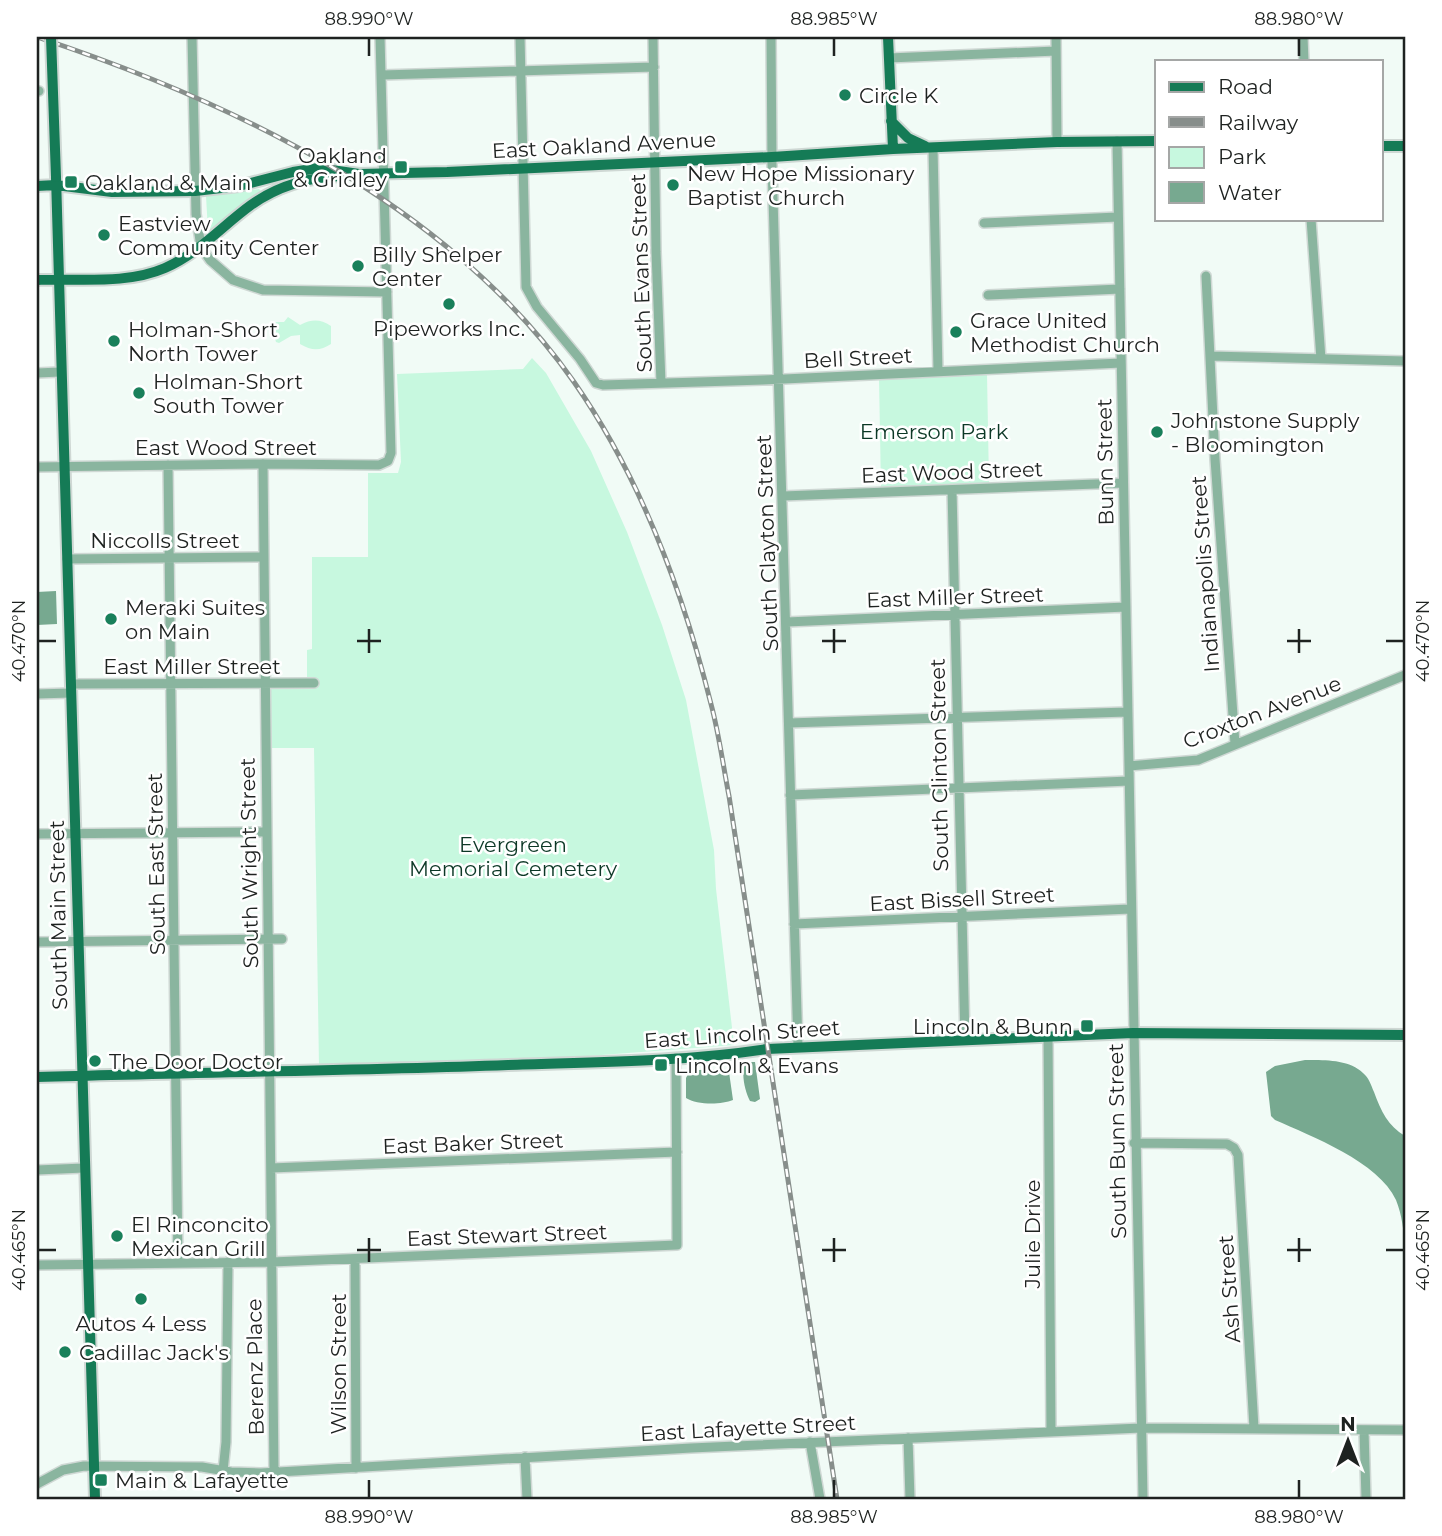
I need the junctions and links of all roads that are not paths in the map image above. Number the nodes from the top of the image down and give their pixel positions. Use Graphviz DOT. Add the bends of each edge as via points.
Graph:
graph roads {
  1 [pos="51,37"];
  2 [pos="192,37"];
  3 [pos="380,37"];
  4 [pos="520,37"];
  5 [pos="653,37"];
  6 [pos="771,37"];
  7 [pos="888,37"];
  8 [pos="1056,37"];
  9 [pos="1303,37"];
  10 [pos="1056,51"];
  11 [pos="889,58"];
  12 [pos="1304,60"];
  13 [pos="653,66"];
  14 [pos="520,71"];
  15 [pos="382,75"];
  16 [pos="891,121"];
  17 [pos="1116,141"];
  18 [pos="1155,141"];
  19 [pos="1057,142"];
  20 [pos="1382,146"];
  21 [pos="1405,146"];
  22 [pos="931,148"];
  23 [pos="892,149"];
  24 [pos="772,157"];
  25 [pos="655,162"];
  26 [pos="522,168"];
  27 [pos="384,173"];
  28 [pos="359,174"];
  29 [pos="56,181"];
  30 [pos="37,186"];
  31 [pos="195,191"];
  32 [pos="1118,217"];
  33 [pos="1311,220"];
  34 [pos="984,223"];
  35 [pos="201,247"];
  36 [pos="1206,276"];
  37 [pos="37,279"];
  38 [pos="58,279"];
  39 [pos="1120,289"];
  40 [pos="387,292"];
  41 [pos="988,295"];
  42 [pos="1210,356"];
  43 [pos="1321,359"];
  44 [pos="1405,361"];
  45 [pos="1121,363"];
  46 [pos="938,371"];
  47 [pos="60,372"];
  48 [pos="37,373"];
  49 [pos="780,379"];
  50 [pos="661,383"];
  51 [pos="263,464"];
  52 [pos="168,465"];
  53 [pos="64,466"];
  54 [pos="37,467"];
  55 [pos="1123,483"];
  56 [pos="952,490"];
  57 [pos="783,496"];
  58 [pos="263,557"];
  59 [pos="170,558"];
  60 [pos="67,559"];
  61 [pos="1126,607"];
  62 [pos="954,615"];
  63 [pos="787,622"];
  64 [pos="1405,675"];
  65 [pos="171,683"];
  66 [pos="265,683"];
  67 [pos="314,683"];
  68 [pos="71,688"];
  69 [pos="37,694"];
  70 [pos="1127,712"];
  71 [pos="956,719"];
  72 [pos="789,723"];
  73 [pos="1235,744"];
  74 [pos="1129,766"];
  75 [pos="1129,781"];
  76 [pos="958,788"];
  77 [pos="790,795"];
  78 [pos="267,832"];
  79 [pos="75,833"];
  80 [pos="173,833"];
  81 [pos="37,834"];
  82 [pos="1130,909"];
  83 [pos="962,916"];
  84 [pos="794,923"];
  85 [pos="267,939"];
  86 [pos="282,939"];
  87 [pos="78,940"];
  88 [pos="174,940"];
  89 [pos="37,942"];
  90 [pos="1133,1033"];
  91 [pos="1405,1035"];
  92 [pos="1048,1036"];
  93 [pos="965,1040"];
  94 [pos="798,1047"];
  95 [pos="676,1058"];
  96 [pos="269,1073"];
  97 [pos="177,1074"];
  98 [pos="81,1076"];
  99 [pos="37,1077"];
  100 [pos="1134,1143"];
  101 [pos="677,1152"];
  102 [pos="84,1168"];
  103 [pos="271,1168"];
  104 [pos="37,1170"];
  105 [pos="355,1259"];
  106 [pos="228,1262"];
  107 [pos="272,1262"];
  108 [pos="87,1263"];
  109 [pos="178,1263"];
  110 [pos="37,1265"];
  111 [pos="1141,1428"];
  112 [pos="1254,1428"];
  113 [pos="1364,1430"];
  114 [pos="1405,1430"];
  115 [pos="1051,1431"];
  116 [pos="908,1438"];
  117 [pos="810,1442"];
  118 [pos="525,1457"];
  119 [pos="94,1465"];
  120 [pos="356,1468"];
  121 [pos="223,1471"];
  122 [pos="274,1472"];
  123 [pos="37,1484"];
  124 [pos="95,1499"];
  125 [pos="527,1499"];
  126 [pos="820,1499"];
  127 [pos="910,1499"];
  128 [pos="1143,1499"];
  129 [pos="1366,1499"];
  1 -- 29 [label="main road, South Main Street, bridge"];
  2 -- 31 [label="street"];
  3 -- 15 [label="street"];
  4 -- 14 [label="street"];
  5 -- 13 [label="street, South Evans Street"];
  6 -- 24 [label="street, South Clayton Street"];
  7 -- 11 [label="main road"];
  8 -- 10 [label="street"];
  9 -- 12 [label="street"];
  10 -- 11 [label="street"];
  10 -- 19 [label="street"];
  11 -- 16 [label="main road"];
  13 -- 14 [label="street"];
  13 -- 25 [label="street, South Evans Street"];
  14 -- 15 [label="street"];
  14 -- 26 [label="street"];
  15 -- 27 [label="street"];
  16 -- 22 [label="main road" via="908,138"];
  16 -- 23 [label="main road"];
  17 -- 18 [label="main road, East Oakland Avenue"];
  17 -- 19 [label="main road, East Oakland Avenue"];
  17 -- 32 [label="street, Bunn Street"];
  19 -- 22 [label="main road, East Oakland Avenue"];
  20 -- 21 [label="main road"];
  22 -- 23 [label="main road, East Oakland Avenue"];
  22 -- 46 [label="street"];
  23 -- 24 [label="main road, East Oakland Avenue"];
  24 -- 25 [label="main road, East Oakland Avenue"];
  24 -- 49 [label="street, South Clayton Street"];
  25 -- 26 [label="main road, East Oakland Avenue"];
  25 -- 50 [label="street, South Evans Street"];
  26 -- 27 [label="main road, East Oakland Avenue"];
  26 -- 50 [label="street, Bell Street" via="526,288 537,307 596,383"];
  27 -- 28 [label="main road, East Oakland Avenue"];
  27 -- 40 [label="street"];
  28 -- 31 [label="main road, East Oakland Avenue" via="303,170 249,185"];
  28 -- 35 [label="main road" via="312,178 281,187 249,206"];
  29 -- 30 [label="main road, East Oakland Avenue"];
  29 -- 31 [label="main road, East Oakland Avenue" via="112,192"];
  29 -- 38 [label="main road, South Main Street"];
  31 -- 35 [label="street"];
  32 -- 34 [label="street"];
  32 -- 39 [label="street, Bunn Street"];
  33 -- 43 [label="street"];
  35 -- 38 [label="main road" via="142,275"];
  35 -- 40 [label="street" via="226,276 255,289"];
  36 -- 42 [label="street, Indianapolis Street"];
  37 -- 38 [label="main road"];
  38 -- 47 [label="main road, South Main Street"];
  39 -- 41 [label="street"];
  39 -- 45 [label="street, Bunn Street"];
  40 -- 51 [label="street, East Wood Street" via="388,461 379,465"];
  42 -- 43 [label="street"];
  42 -- 73 [label="street, Indianapolis Street"];
  43 -- 44 [label="street"];
  45 -- 46 [label="street, Bell Street"];
  45 -- 55 [label="street, Bunn Street"];
  46 -- 49 [label="street, Bell Street"];
  47 -- 48 [label="street"];
  47 -- 53 [label="main road, South Main Street"];
  49 -- 50 [label="street, Bell Street"];
  49 -- 57 [label="street, South Clayton Street"];
  51 -- 52 [label="street, East Wood Street"];
  51 -- 58 [label="street, South Wright Street"];
  52 -- 53 [label="street, East Wood Street"];
  52 -- 59 [label="street, South East Street"];
  53 -- 54 [label="street, East Wood Street"];
  53 -- 60 [label="main road, South Main Street"];
  55 -- 56 [label="street, East Wood Street"];
  55 -- 61 [label="street, Bunn Street"];
  56 -- 57 [label="street, East Wood Street"];
  56 -- 62 [label="street, South Clinton Street"];
  57 -- 63 [label="street, South Clayton Street"];
  58 -- 59 [label="street, Niccolls Street"];
  58 -- 66 [label="street, South Wright Street"];
  59 -- 60 [label="street, Niccolls Street"];
  59 -- 65 [label="street, South East Street"];
  60 -- 68 [label="main road, South Main Street"];
  61 -- 62 [label="street, East Miller Street"];
  61 -- 70 [label="street, Bunn Street"];
  62 -- 63 [label="street, East Miller Street"];
  62 -- 71 [label="street, South Clinton Street"];
  63 -- 72 [label="street, South Clayton Street"];
  64 -- 73 [label="street, Croxton Avenue"];
  65 -- 66 [label="street, East Miller Street"];
  65 -- 68 [label="street, East Miller Street"];
  65 -- 80 [label="street, South East Street"];
  66 -- 67 [label="street, East Miller Street"];
  66 -- 78 [label="street, South Wright Street"];
  68 -- 69 [label="street, East Miller Street"];
  68 -- 79 [label="main road, South Main Street"];
  70 -- 71 [label="street"];
  70 -- 74 [label="street, Bunn Street"];
  71 -- 72 [label="street"];
  71 -- 76 [label="street, South Clinton Street"];
  72 -- 77 [label="street, South Clayton Street"];
  73 -- 74 [label="street, Croxton Avenue" via="1192,761"];
  74 -- 75 [label="street, Bunn Street"];
  75 -- 76 [label="street"];
  75 -- 82 [label="street, South Bunn Street"];
  76 -- 77 [label="street"];
  76 -- 83 [label="street, South Clinton Street"];
  77 -- 84 [label="street, South Clayton Street"];
  78 -- 80 [label="street"];
  78 -- 85 [label="street, South Wright Street"];
  79 -- 80 [label="street"];
  79 -- 81 [label="street"];
  79 -- 87 [label="main road, South Main Street"];
  80 -- 88 [label="street, South East Street"];
  82 -- 83 [label="street, East Bissell Street"];
  82 -- 90 [label="street, South Bunn Street"];
  83 -- 84 [label="street, East Bissell Street"];
  83 -- 93 [label="street, South Clinton Street"];
  84 -- 94 [label="street, South Clayton Street"];
  85 -- 86 [label="street"];
  85 -- 88 [label="street"];
  85 -- 96 [label="street, South Wright Street"];
  87 -- 88 [label="street"];
  87 -- 89 [label="street"];
  87 -- 98 [label="main road, South Main Street"];
  88 -- 97 [label="street, South East Street"];
  90 -- 91 [label="main road, East Lincoln Street"];
  90 -- 92 [label="main road, East Lincoln Street"];
  90 -- 100 [label="street, South Bunn Street"];
  92 -- 93 [label="main road, East Lincoln Street"];
  92 -- 115 [label="street, Julie Drive"];
  93 -- 94 [label="main road, East Lincoln Street"];
  94 -- 95 [label="main road, East Lincoln Street"];
  95 -- 96 [label="main road, East Lincoln Street"];
  95 -- 101 [label="street"];
  96 -- 97 [label="main road, East Lincoln Street"];
  96 -- 103 [label="street, South Wright Street"];
  97 -- 98 [label="main road, East Lincoln Street"];
  97 -- 109 [label="street, South East Street"];
  98 -- 99 [label="main road, East Lincoln Street"];
  98 -- 102 [label="main road, South Main Street"];
  100 -- 111 [label="street, South Bunn Street"];
  100 -- 112 [label="street, Ash Street" via="1227,1144 1238,1155"];
  101 -- 103 [label="street, East Baker Street"];
  101 -- 105 [label="street, East Stewart Street" via="677,1245"];
  102 -- 104 [label="street"];
  102 -- 108 [label="main road, South Main Street"];
  103 -- 107 [label="street, South Wright Street"];
  105 -- 107 [label="street, East Stewart Street"];
  105 -- 120 [label="street, Wilson Street"];
  106 -- 107 [label="street, East Stewart Street"];
  106 -- 109 [label="street, East Stewart Street"];
  106 -- 121 [label="street"];
  107 -- 122 [label="street, Berenz Place"];
  108 -- 109 [label="street, East Stewart Street"];
  108 -- 110 [label="street, East Stewart Street"];
  108 -- 119 [label="main road, South Main Street"];
  111 -- 112 [label="street, East Lafayette Street"];
  111 -- 115 [label="street, East Lafayette Street"];
  111 -- 128 [label="street, South Bunn Street"];
  112 -- 113 [label="street, East Lafayette Street"];
  113 -- 114 [label="street, East Lafayette Street"];
  113 -- 129 [label="street"];
  115 -- 116 [label="street, East Lafayette Street"];
  116 -- 117 [label="street, East Lafayette Street"];
  116 -- 127 [label="street"];
  117 -- 118 [label="street, East Lafayette Street"];
  117 -- 126 [label="street"];
  118 -- 120 [label="street, East Lafayette Street"];
  118 -- 125 [label="street"];
  119 -- 121 [label="street, East Lafayette Street"];
  119 -- 123 [label="street, East Lafayette Street" via="69,1468"];
  119 -- 124 [label="main road, South Main Street"];
  120 -- 122 [label="street, East Lafayette Street"];
  121 -- 122 [label="street, East Lafayette Street"];
}
